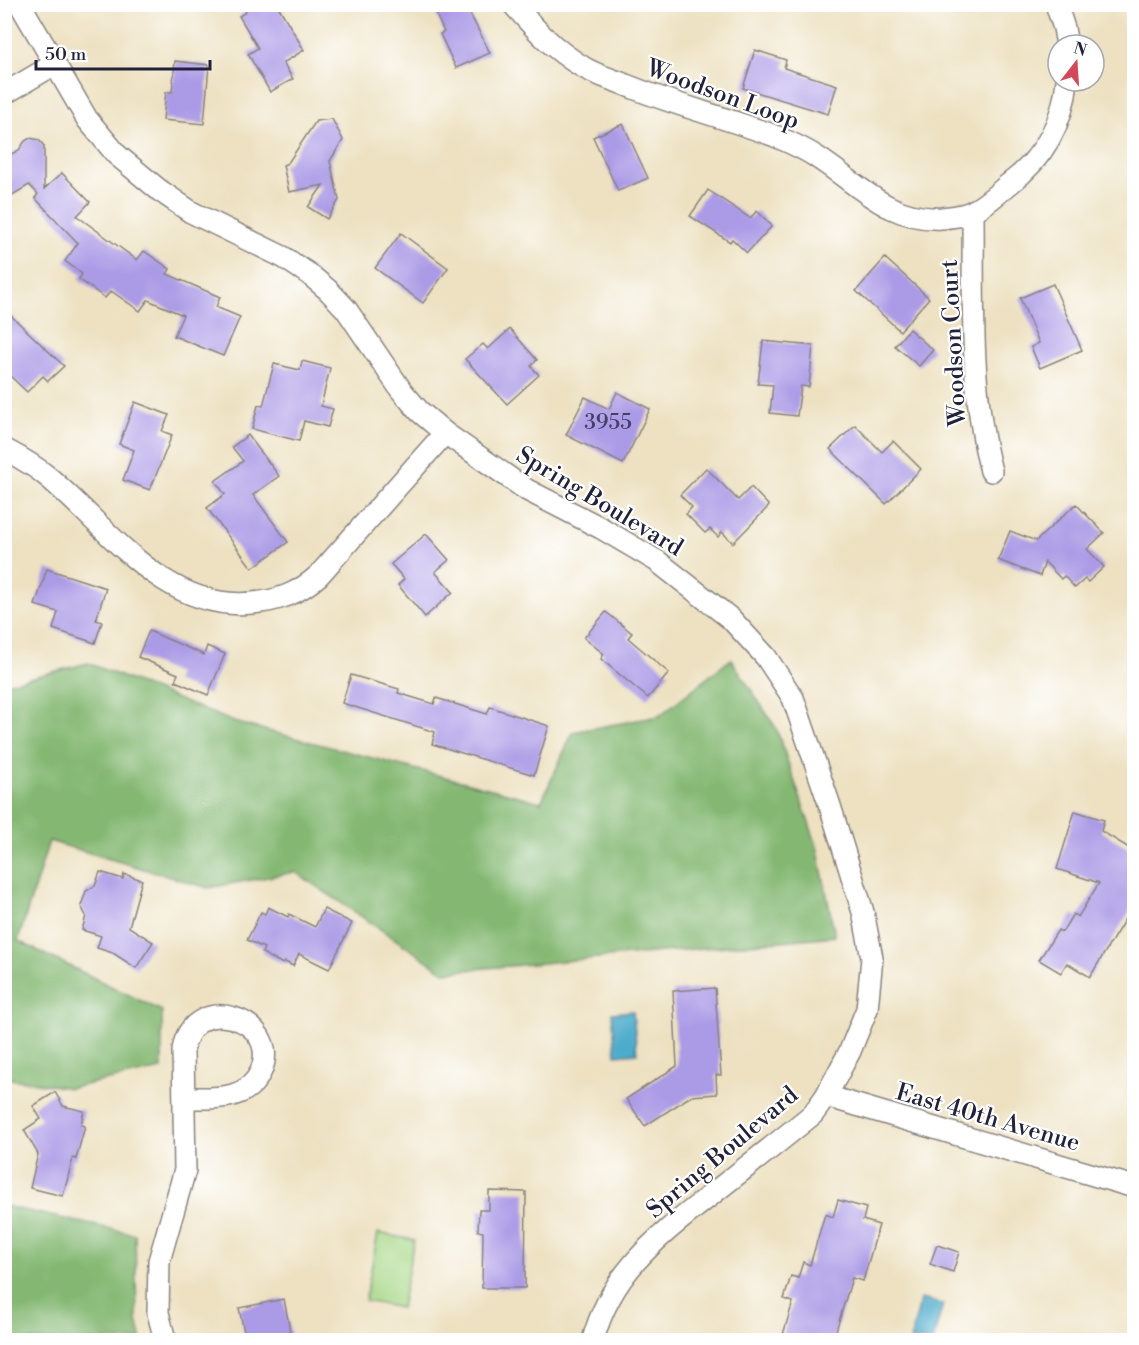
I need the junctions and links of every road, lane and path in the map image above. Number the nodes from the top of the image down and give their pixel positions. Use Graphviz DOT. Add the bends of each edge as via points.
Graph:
graph roads {
  1 [pos="21,4"];
  2 [pos="513,4"];
  3 [pos="1056,4"];
  4 [pos="1065,33"];
  5 [pos="55,64"];
  6 [pos="1065,93"];
  7 [pos="4,94"];
  8 [pos="973,212"];
  9 [pos="445,433"];
  10 [pos="6,450"];
  11 [pos="991,471"];
  12 [pos="826,1096"];
  13 [pos="184,1098"];
  14 [pos="1134,1187"];
  15 [pos="165,1341"];
  16 [pos="593,1341"];
  1 -- 5 [label="street, Spring Boulevard"];
  2 -- 8 [label="street, Woodson Loop" via="545,40 585,69 656,98 789,142 882,204 904,214 927,219"];
  3 -- 4 [label="street"];
  5 -- 7 [label="street"];
  5 -- 9 [label="street, Spring Boulevard" via="87,119 117,155 191,212 283,257 328,290 401,390"];
  6 -- 8 [label="street, Woodson Loop" via="1060,116 1035,162"];
  8 -- 11 [label="street, Woodson Court" via="974,357"];
  9 -- 10 [label="street" via="319,576 296,593 240,604 194,596 154,574 48,477"];
  9 -- 12 [label="street, Spring Boulevard" via="527,490 657,561 731,619 766,657 793,698 861,903 872,958 867,1009"];
  12 -- 14 [label="street, East 40th Avenue"];
  12 -- 16 [label="street, Spring Boulevard" via="813,1114 643,1252 615,1286"];
  13 -- 13 [label="street" via="233,1096 254,1083 265,1056 256,1031 248,1024 218,1015 200,1020 184,1043"];
  13 -- 15 [label="street" via="185,1170 159,1261 158,1313"];
}
